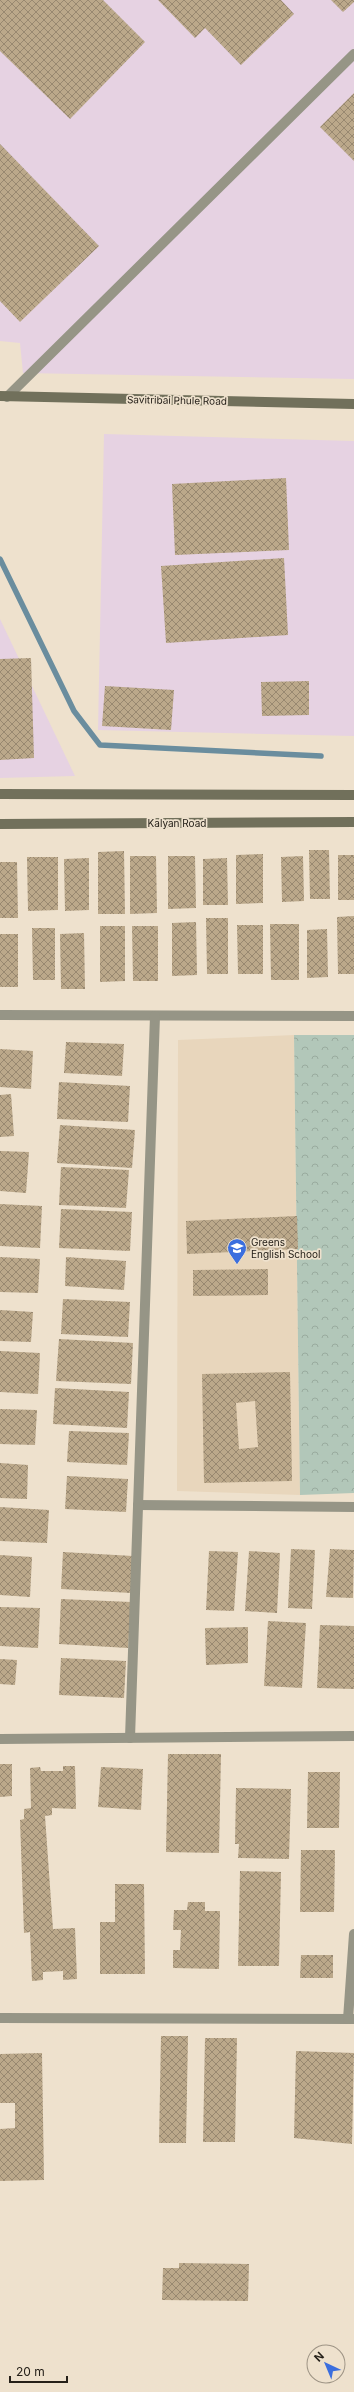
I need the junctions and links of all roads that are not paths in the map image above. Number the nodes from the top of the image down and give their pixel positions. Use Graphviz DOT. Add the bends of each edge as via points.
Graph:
graph roads {
  1 [pos="354,54"];
  2 [pos="3,396"];
  3 [pos="354,404"];
  4 [pos="0,794"];
  5 [pos="354,795"];
  6 [pos="354,822"];
  7 [pos="0,824"];
  8 [pos="0,1015"];
  9 [pos="155,1016"];
  10 [pos="354,1016"];
  11 [pos="138,1505"];
  12 [pos="354,1507"];
  13 [pos="354,1736"];
  14 [pos="130,1738"];
  15 [pos="0,1739"];
  16 [pos="354,1934"];
  17 [pos="0,2018"];
  18 [pos="351,2019"];
  1 -- 2 [label="street"];
  2 -- 3 [label="main road, Savitribai Phule Road"];
  4 -- 5 [label="main road"];
  6 -- 7 [label="main road, Kalyan Road"];
  8 -- 9 [label="street"];
  9 -- 10 [label="street"];
  9 -- 11 [label="street"];
  11 -- 12 [label="street"];
  11 -- 14 [label="street"];
  13 -- 14 [label="street"];
  14 -- 15 [label="street"];
  16 -- 18 [label="street"];
  17 -- 18 [label="street"];
}
